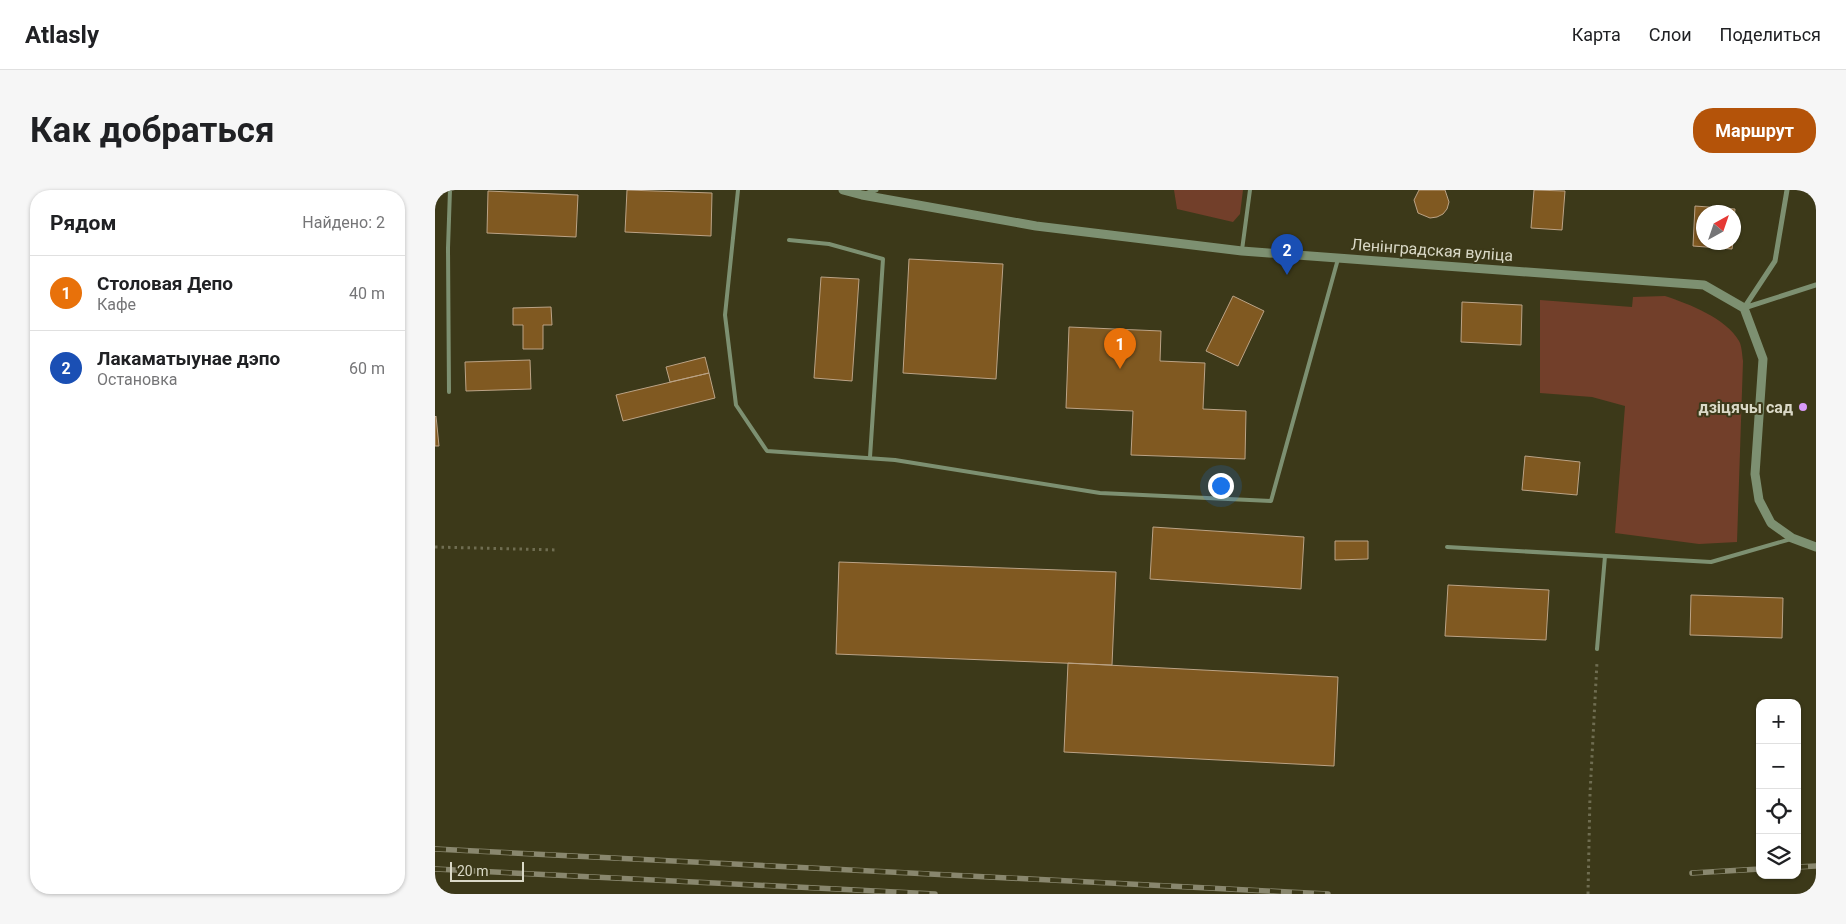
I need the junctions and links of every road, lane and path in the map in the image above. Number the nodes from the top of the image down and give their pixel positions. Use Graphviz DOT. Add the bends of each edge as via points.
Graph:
graph roads {
  1 [pos="450,190"];
  2 [pos="738,190"];
  3 [pos="843,190"];
  4 [pos="876,190"];
  5 [pos="1250,190"];
  6 [pos="1787,190"];
  7 [pos="862,196"];
  8 [pos="789,240"];
  9 [pos="1242,251"];
  10 [pos="1339,258"];
  11 [pos="1816,285"];
  12 [pos="1744,308"];
  13 [pos="449,392"];
  14 [pos="869,457"];
  15 [pos="1792,538"];
  16 [pos="435,547"];
  17 [pos="1447,547"];
  18 [pos="1816,547"];
  19 [pos="558,550"];
  20 [pos="1605,556"];
  21 [pos="1597,649"];
  22 [pos="1588,894"];
  1 -- 13 [label="lane"];
  2 -- 14 [label="lane" via="725,315 735,405 767,451"];
  3 -- 7 [label="street, Ленінградская вуліца"];
  4 -- 7 [label="street"];
  5 -- 9 [label="lane"];
  6 -- 12 [label="street" via="1775,261"];
  7 -- 9 [label="street, Ленінградская вуліца" via="1036,226"];
  8 -- 14 [label="lane" via="829,244 883,259"];
  9 -- 10 [label="street, Ленінградская вуліца"];
  10 -- 12 [label="street, Ленінградская вуліца" via="1703,285"];
  10 -- 14 [label="lane" via="1271,501 1100,493"];
  11 -- 12 [label="street"];
  12 -- 15 [label="street" via="1763,359 1755,474 1759,500 1771,523"];
  15 -- 18 [label="street"];
  15 -- 20 [label="lane" via="1711,562"];
  16 -- 19 [label="path"];
  17 -- 20 [label="lane"];
  20 -- 21 [label="lane"];
  21 -- 22 [label="path"];
}
